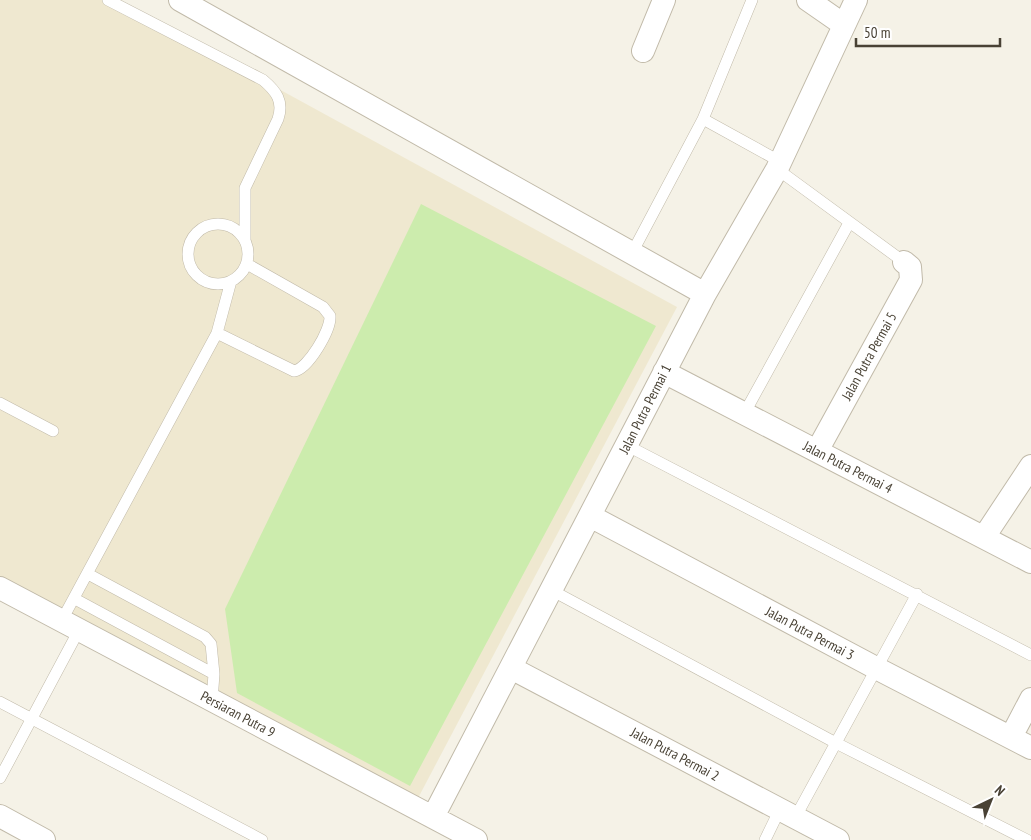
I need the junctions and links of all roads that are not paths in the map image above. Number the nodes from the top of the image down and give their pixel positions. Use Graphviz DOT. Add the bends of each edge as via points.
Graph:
graph roads {
  1 [pos="108,0"];
  2 [pos="180,0"];
  3 [pos="664,0"];
  4 [pos="752,0"];
  5 [pos="808,0"];
  6 [pos="856,0"];
  7 [pos="844,25"];
  8 [pos="644,51"];
  9 [pos="702,119"];
  10 [pos="779,165"];
  11 [pos="849,222"];
  12 [pos="244,240"];
  13 [pos="632,253"];
  14 [pos="904,262"];
  15 [pos="246,264"];
  16 [pos="231,282"];
  17 [pos="705,294"];
  18 [pos="217,333"];
  19 [pos="664,372"];
  20 [pos="0,403"];
  21 [pos="744,414"];
  22 [pos="52,431"];
  23 [pos="626,445"];
  24 [pos="816,451"];
  25 [pos="1031,466"];
  26 [pos="590,516"];
  27 [pos="984,537"];
  28 [pos="1031,562"];
  29 [pos="88,574"];
  30 [pos="0,588"];
  31 [pos="552,590"];
  32 [pos="917,594"];
  33 [pos="75,599"];
  34 [pos="70,625"];
  35 [pos="1031,655"];
  36 [pos="511,668"];
  37 [pos="876,668"];
  38 [pos="214,674"];
  39 [pos="1031,699"];
  40 [pos="212,700"];
  41 [pos="0,702"];
  42 [pos="32,718"];
  43 [pos="1011,737"];
  44 [pos="836,743"];
  45 [pos="1031,748"];
  46 [pos="0,778"];
  47 [pos="788,814"];
  48 [pos="0,816"];
  49 [pos="432,817"];
  50 [pos="44,840"];
  51 [pos="262,840"];
  52 [pos="476,840"];
  53 [pos="765,840"];
  54 [pos="838,840"];
  55 [pos="1027,840"];
  1 -- 12 [label="lane" via="263,80 279,98 278,119 245,188"];
  2 -- 13 [label="street"];
  3 -- 8 [label="street"];
  4 -- 9 [label="lane"];
  5 -- 7 [label="street"];
  6 -- 7 [label="street, Jalan Putra Permai 1"];
  7 -- 10 [label="street, Jalan Putra Permai 1"];
  9 -- 10 [label="lane"];
  9 -- 13 [label="lane"];
  10 -- 11 [label="lane"];
  10 -- 17 [label="street, Jalan Putra Permai 1"];
  11 -- 14 [label="lane"];
  11 -- 21 [label="lane"];
  12 -- 15 [label="lane" via="248,256"];
  12 -- 16 [label="lane" via="236,230 217,224 199,231 191,241 189,261 195,273 211,284"];
  13 -- 17 [label="street"];
  14 -- 24 [label="street, Jalan Putra Permai 5" via="910,267 911,280"];
  15 -- 16 [label="lane"];
  15 -- 18 [label="lane" via="323,307 330,316 328,327 308,364 294,371"];
  16 -- 18 [label="lane"];
  17 -- 19 [label="street, Jalan Putra Permai 1"];
  18 -- 29 [label="lane"];
  19 -- 21 [label="street, Jalan Putra Permai 4"];
  19 -- 23 [label="street, Jalan Putra Permai 1"];
  20 -- 22 [label="lane"];
  21 -- 24 [label="street, Jalan Putra Permai 4"];
  23 -- 26 [label="street, Jalan Putra Permai 1"];
  23 -- 32 [label="lane"];
  24 -- 27 [label="street, Jalan Putra Permai 4"];
  25 -- 27 [label="street"];
  26 -- 31 [label="street, Jalan Putra Permai 1"];
  26 -- 37 [label="street, Jalan Putra Permai 3"];
  27 -- 28 [label="street, Jalan Putra Permai 4"];
  29 -- 33 [label="lane"];
  29 -- 38 [label="lane" via="205,638 212,649"];
  30 -- 34 [label="street, Persiaran Putra 9"];
  31 -- 36 [label="street, Jalan Putra Permai 1"];
  31 -- 44 [label="lane"];
  32 -- 35 [label="lane"];
  32 -- 37 [label="lane"];
  33 -- 34 [label="lane"];
  33 -- 38 [label="lane"];
  34 -- 40 [label="street, Persiaran Putra 9"];
  34 -- 42 [label="lane"];
  36 -- 47 [label="street, Jalan Putra Permai 2"];
  36 -- 49 [label="street, Jalan Putra Permai 1"];
  37 -- 43 [label="street, Jalan Putra Permai 3"];
  37 -- 44 [label="lane"];
  38 -- 40 [label="lane"];
  39 -- 43 [label="street"];
  40 -- 49 [label="street, Persiaran Putra 9"];
  41 -- 42 [label="lane"];
  42 -- 46 [label="lane"];
  42 -- 51 [label="lane"];
  43 -- 45 [label="street, Jalan Putra Permai 3"];
  44 -- 47 [label="lane"];
  44 -- 55 [label="lane"];
  47 -- 53 [label="lane"];
  47 -- 54 [label="street, Jalan Putra Permai 2"];
  48 -- 50 [label="street"];
  49 -- 52 [label="street, Persiaran Putra 9"];
}
